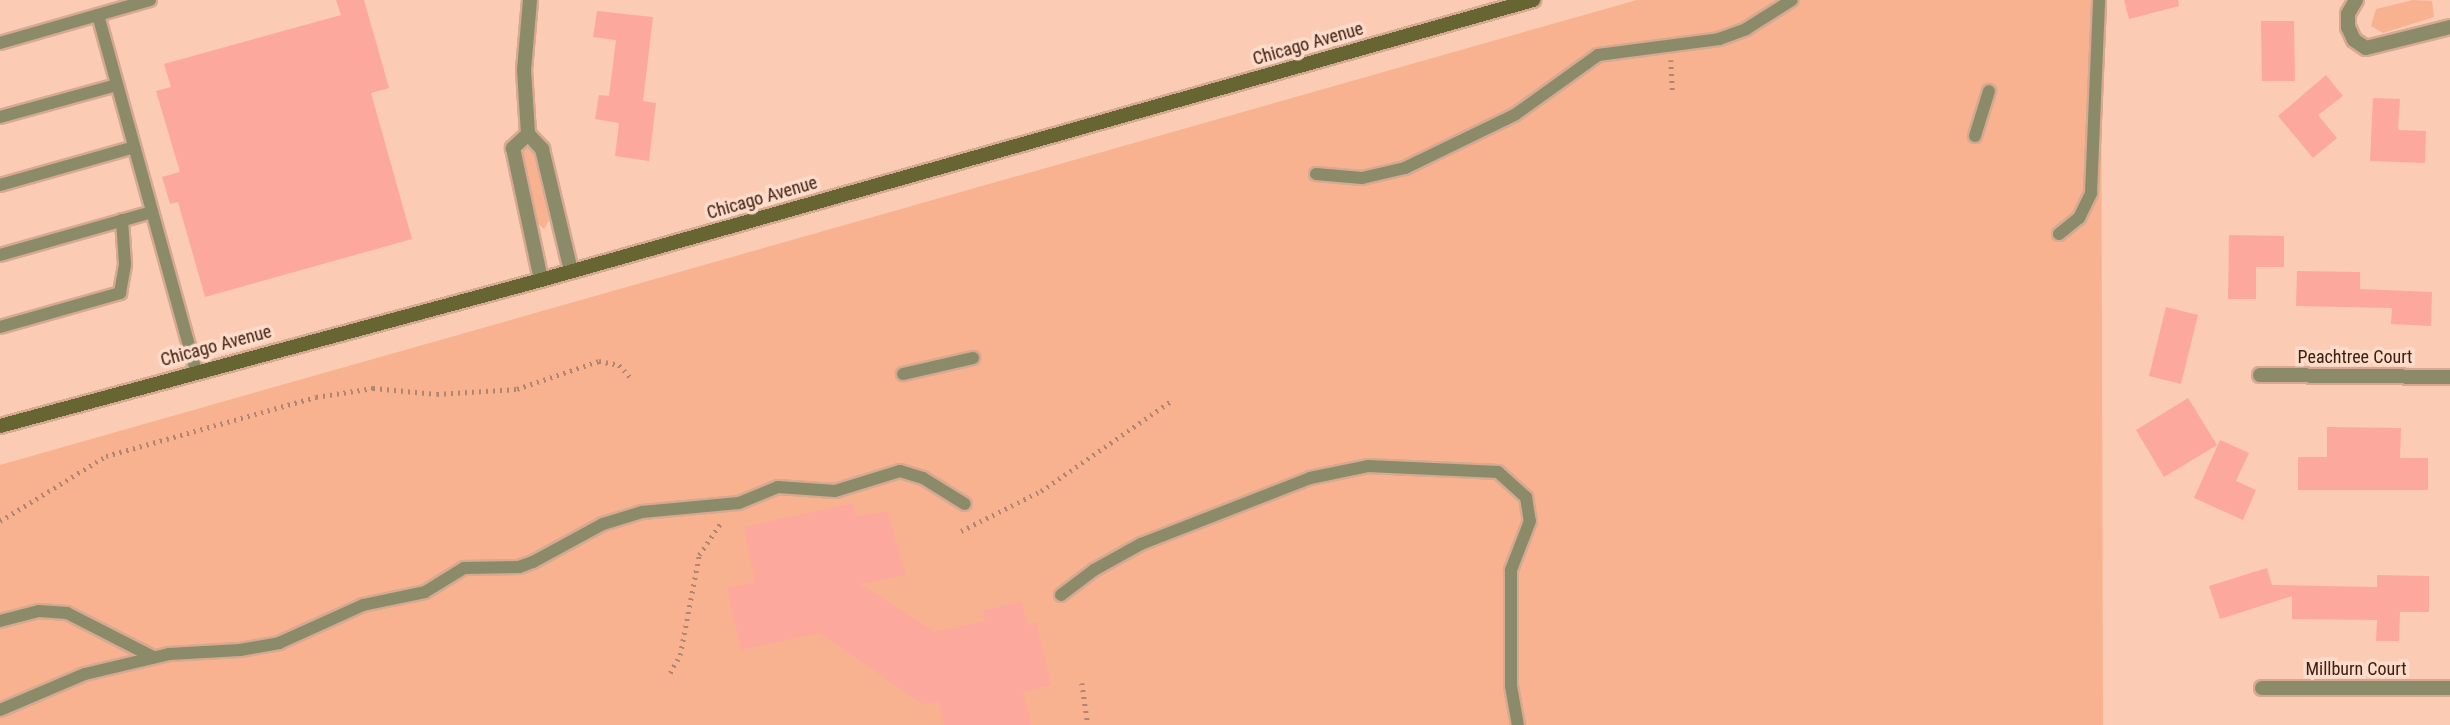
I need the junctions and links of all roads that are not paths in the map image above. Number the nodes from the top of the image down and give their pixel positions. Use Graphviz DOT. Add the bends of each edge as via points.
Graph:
graph roads {
  1 [pos="150,0"];
  2 [pos="530,0"];
  3 [pos="1533,0"];
  4 [pos="1792,0"];
  5 [pos="2098,0"];
  6 [pos="2356,0"];
  7 [pos="98,15"];
  8 [pos="2450,27"];
  9 [pos="0,43"];
  10 [pos="117,85"];
  11 [pos="1989,90"];
  12 [pos="0,117"];
  13 [pos="528,134"];
  14 [pos="1975,136"];
  15 [pos="134,147"];
  16 [pos="1316,174"];
  17 [pos="0,185"];
  18 [pos="152,212"];
  19 [pos="121,220"];
  20 [pos="2059,233"];
  21 [pos="0,255"];
  22 [pos="571,271"];
  23 [pos="541,280"];
  24 [pos="0,327"];
  25 [pos="973,358"];
  26 [pos="196,371"];
  27 [pos="903,374"];
  28 [pos="2260,375"];
  29 [pos="2450,377"];
  30 [pos="0,425"];
  31 [pos="965,504"];
  32 [pos="1060,595"];
  33 [pos="0,621"];
  34 [pos="153,657"];
  35 [pos="2262,688"];
  36 [pos="2450,688"];
  37 [pos="0,710"];
  38 [pos="1518,725"];
  1 -- 7 [label="lane"];
  2 -- 13 [label="street" via="524,71"];
  3 -- 22 [label="main road, Chicago Avenue"];
  4 -- 16 [label="lane" via="1735,34 1677,47 1598,55 1516,114 1405,168 1362,178"];
  5 -- 20 [label="lane" via="2091,193 2078,218"];
  6 -- 8 [label="street" via="2348,14 2348,27 2354,40 2367,48"];
  7 -- 9 [label="lane"];
  7 -- 10 [label="lane"];
  10 -- 12 [label="lane"];
  10 -- 15 [label="lane"];
  11 -- 14 [label="lane"];
  13 -- 22 [label="street" via="542,149"];
  13 -- 23 [label="street" via="513,148"];
  15 -- 17 [label="lane"];
  15 -- 18 [label="lane"];
  18 -- 19 [label="lane"];
  18 -- 26 [label="lane"];
  19 -- 21 [label="lane"];
  19 -- 24 [label="lane" via="125,264 120,293"];
  22 -- 23 [label="main road, Chicago Avenue"];
  23 -- 26 [label="main road, Chicago Avenue"];
  25 -- 27 [label="lane"];
  26 -- 30 [label="main road, Chicago Avenue"];
  28 -- 29 [label="street, Peachtree Court"];
  31 -- 34 [label="lane" via="923,478 900,471 835,491 778,487 739,503 621,518 533,562 464,568 425,592 363,605 279,643"];
  32 -- 38 [label="lane" via="1101,565 1141,544 1310,478 1368,466 1498,472 1526,497 1530,521 1511,570 1511,686"];
  33 -- 34 [label="lane" via="39,611 67,613"];
  34 -- 37 [label="lane" via="51,685"];
  35 -- 36 [label="street, Millburn Court"];
}
